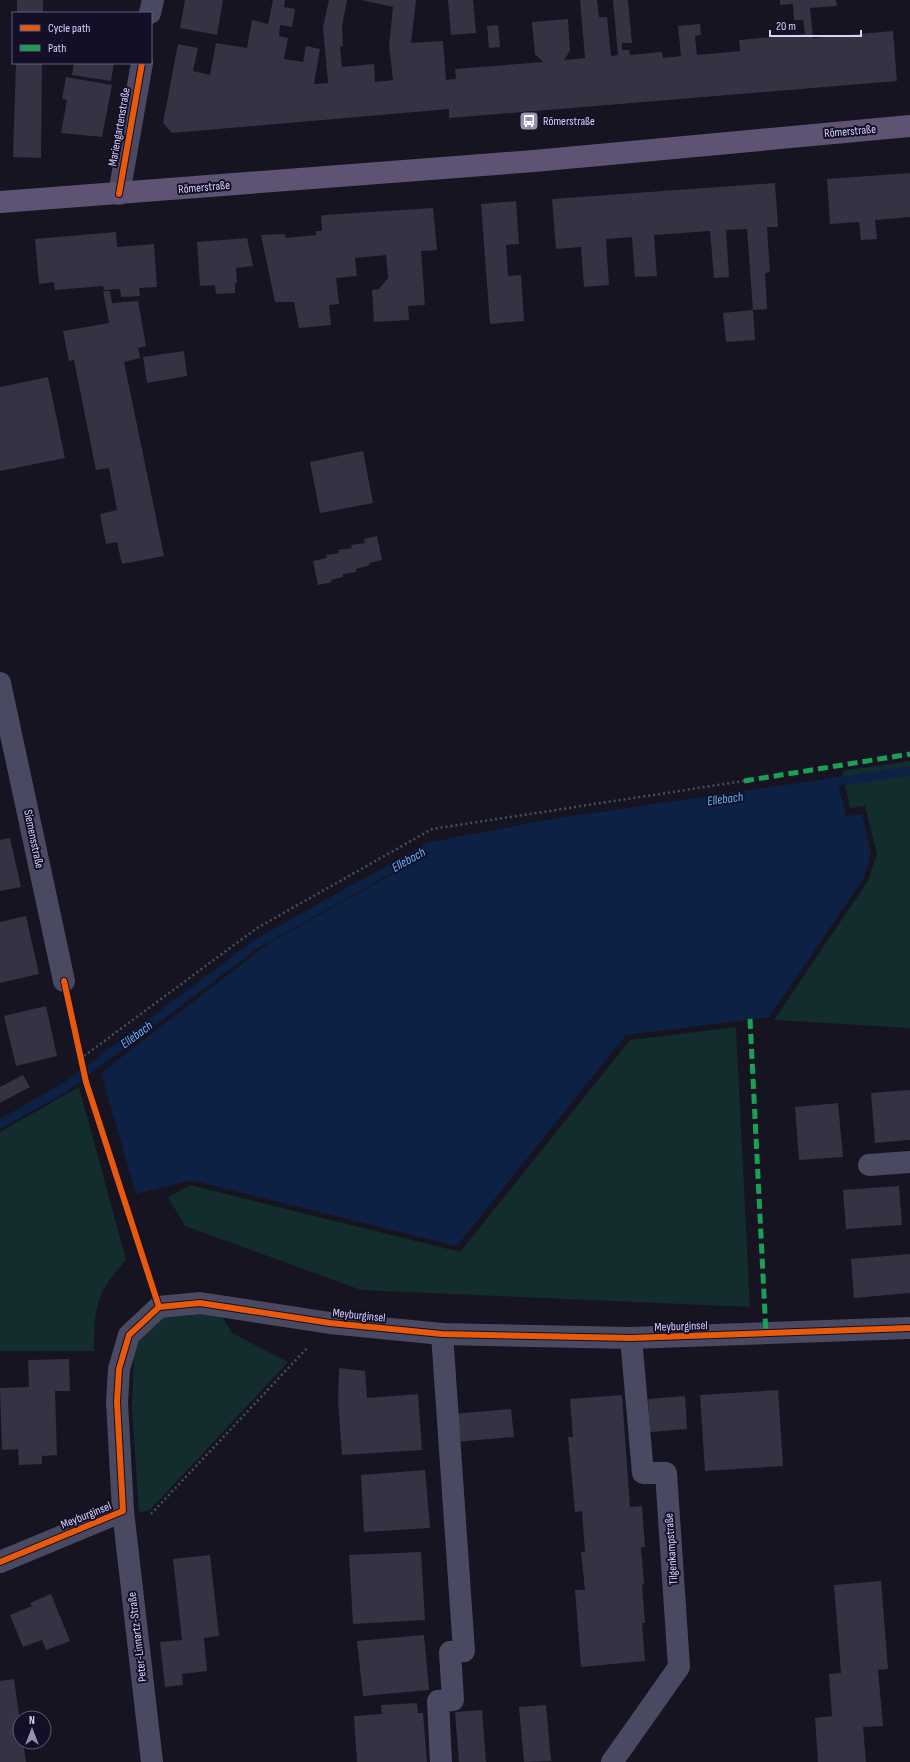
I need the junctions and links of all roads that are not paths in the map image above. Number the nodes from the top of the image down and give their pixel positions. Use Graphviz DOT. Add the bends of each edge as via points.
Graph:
graph roads {
  1 [pos="153,0"];
  2 [pos="150,12"];
  3 [pos="142,64"];
  4 [pos="910,126"];
  5 [pos="119,194"];
  6 [pos="0,202"];
  7 [pos="1,693"];
  8 [pos="64,981"];
  9 [pos="910,1162"];
  10 [pos="869,1165"];
  11 [pos="910,1328"];
  12 [pos="442,1334"];
  13 [pos="631,1338"];
  14 [pos="123,1512"];
  15 [pos="0,1562"];
  16 [pos="615,1759"];
  17 [pos="152,1762"];
  18 [pos="441,1762"];
  1 -- 2 [label="street"];
  3 -- 5 [label="street, Mariengartenstraße"];
  4 -- 5 [label="main road, Römerstraße" via="527,161"];
  5 -- 6 [label="main road, Römerstraße"];
  7 -- 8 [label="street, Siemensstraße"];
  9 -- 10 [label="street"];
  11 -- 13 [label="street, Meyburginsel"];
  12 -- 13 [label="street, Meyburginsel"];
  12 -- 14 [label="street, Meyburginsel" via="330,1324 200,1303 159,1307 129,1335 119,1369 117,1402"];
  12 -- 18 [label="street" via="464,1651 450,1652 453,1700 438,1701"];
  13 -- 16 [label="street, Tilgenkampstraße" via="643,1473 666,1473 679,1667"];
  14 -- 15 [label="street, Meyburginsel"];
  14 -- 17 [label="street, Peter-Linnartz-Straße"];
}
